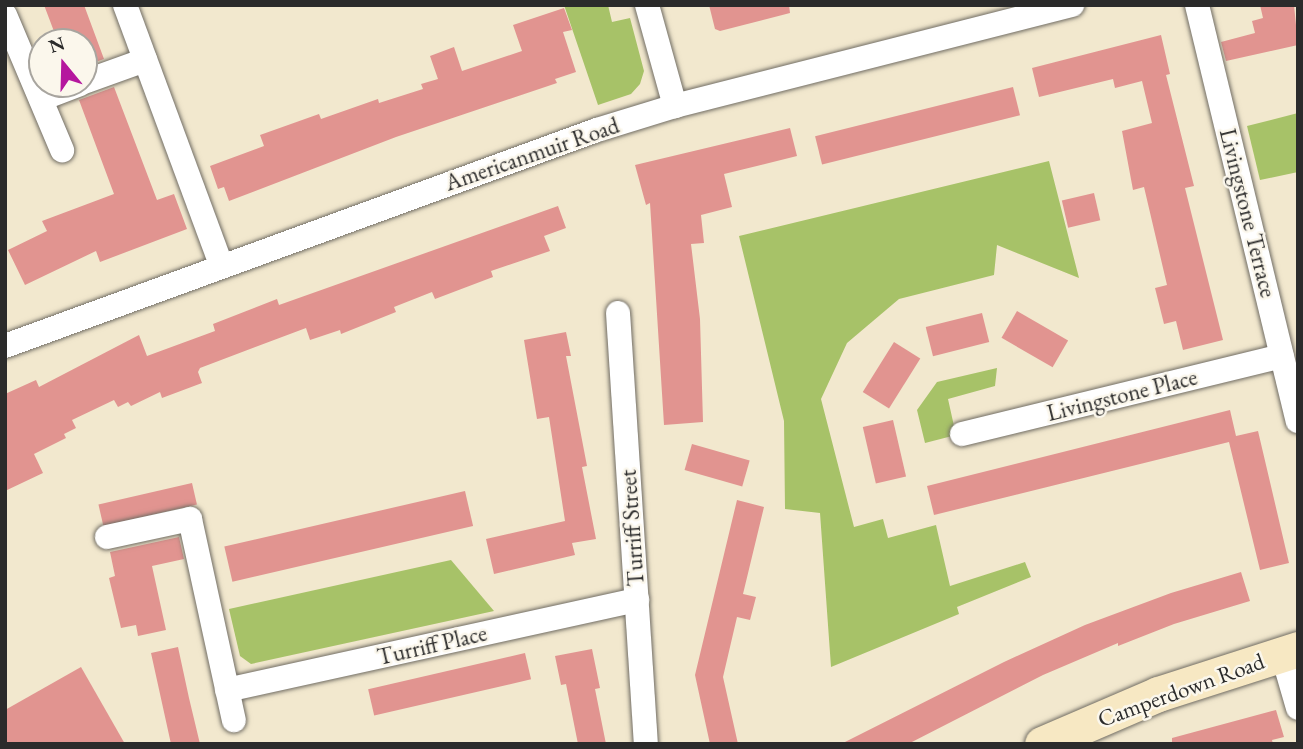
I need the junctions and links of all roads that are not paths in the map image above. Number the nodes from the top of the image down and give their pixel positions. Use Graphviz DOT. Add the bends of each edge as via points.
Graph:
graph roads {
  1 [pos="125,5"];
  2 [pos="647,5"];
  3 [pos="1072,5"];
  4 [pos="1197,5"];
  5 [pos="5,15"];
  6 [pos="145,60"];
  7 [pos="98,77"];
  8 [pos="41,99"];
  9 [pos="675,106"];
  10 [pos="62,150"];
  11 [pos="221,265"];
  12 [pos="618,313"];
  13 [pos="8,339"];
  14 [pos="1282,356"];
  15 [pos="1298,421"];
  16 [pos="962,434"];
  17 [pos="107,537"];
  18 [pos="637,600"];
  19 [pos="1290,651"];
  20 [pos="228,690"];
  21 [pos="1298,708"];
  22 [pos="234,720"];
  23 [pos="646,744"];
  24 [pos="1042,744"];
  1 -- 6 [label="street"];
  2 -- 9 [label="street"];
  3 -- 9 [label="street, Americanmuir Road"];
  4 -- 14 [label="street, Livingstone Terrace"];
  5 -- 8 [label="street"];
  6 -- 7 [label="street"];
  6 -- 11 [label="street"];
  8 -- 10 [label="street"];
  9 -- 11 [label="street, Americanmuir Road"];
  11 -- 13 [label="street, Americanmuir Road"];
  12 -- 18 [label="street, Turriff Street"];
  14 -- 15 [label="street, Livingstone Terrace"];
  14 -- 16 [label="street, Livingstone Place"];
  17 -- 20 [label="street" via="190,519"];
  18 -- 20 [label="street, Turriff Place"];
  18 -- 23 [label="street, Turriff Street"];
  19 -- 21 [label="street, Camperdown Road"];
  19 -- 24 [label="street, Camperdown Road" via="1158,694"];
  20 -- 22 [label="street"];
}
